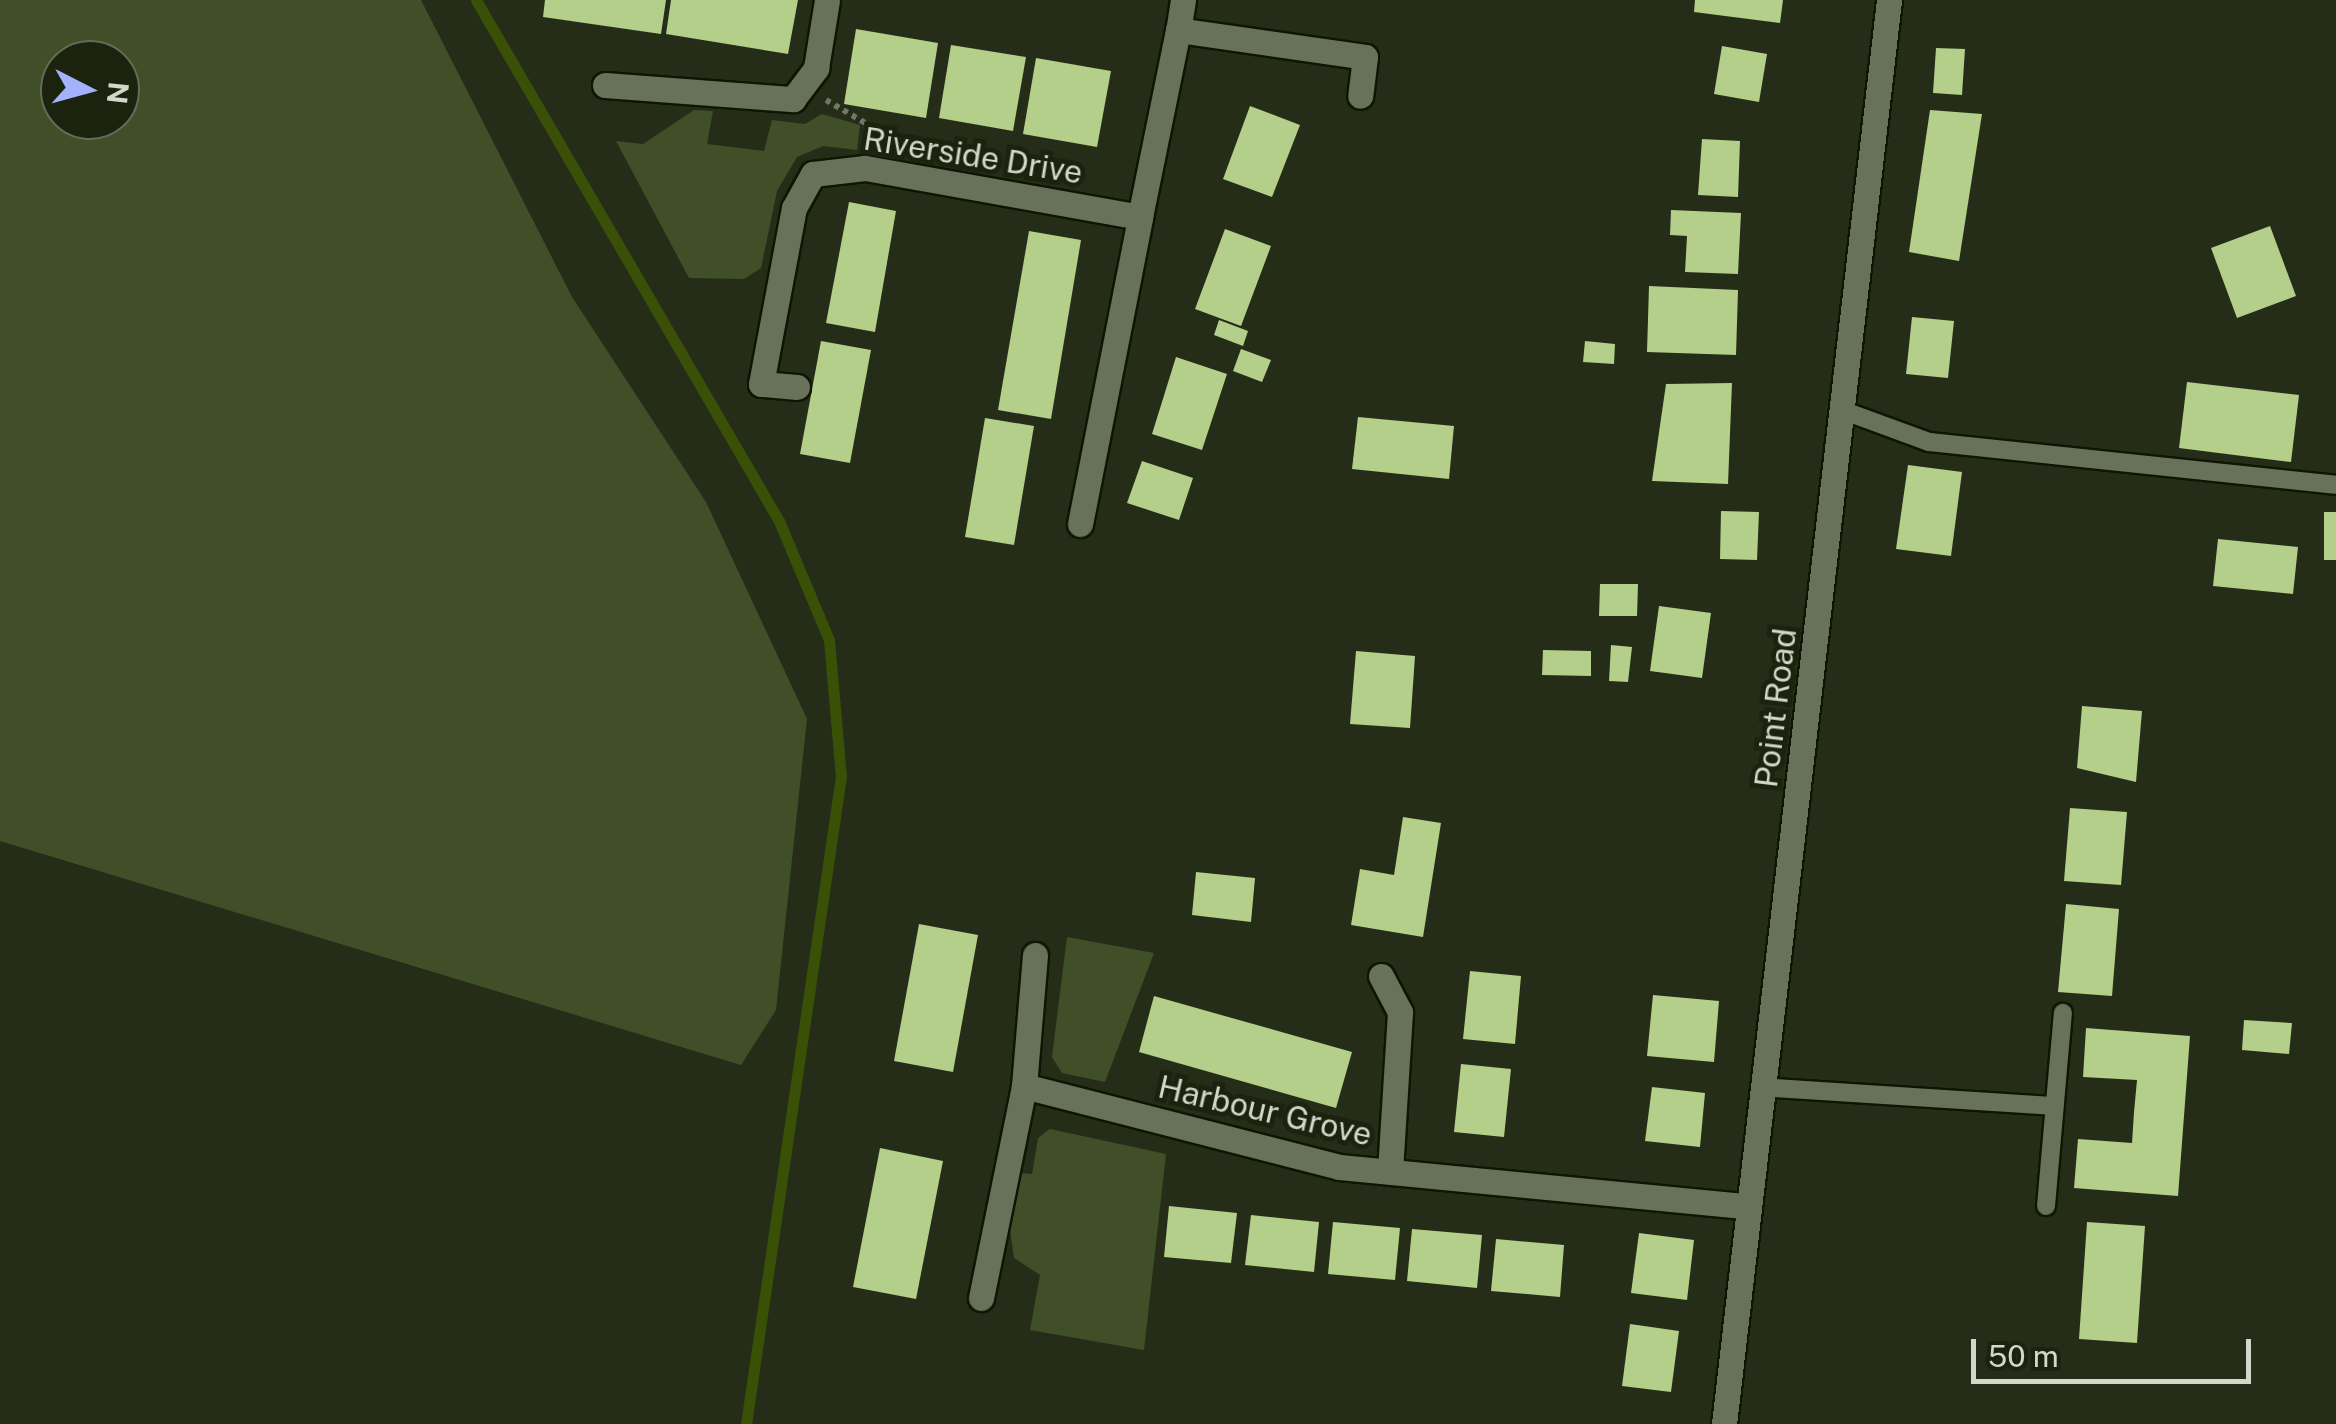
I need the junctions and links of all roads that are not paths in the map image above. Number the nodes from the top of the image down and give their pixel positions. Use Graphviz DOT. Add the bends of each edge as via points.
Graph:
graph roads {
  1 [pos="826,0"];
  2 [pos="1183,0"];
  3 [pos="1889,0"];
  4 [pos="1178,30"];
  5 [pos="605,85"];
  6 [pos="1360,96"];
  7 [pos="1140,216"];
  8 [pos="797,388"];
  9 [pos="1847,412"];
  10 [pos="2336,485"];
  11 [pos="1080,524"];
  12 [pos="1035,955"];
  13 [pos="1381,976"];
  14 [pos="2063,1012"];
  15 [pos="1024,1086"];
  16 [pos="1760,1087"];
  17 [pos="2054,1106"];
  18 [pos="1390,1172"];
  19 [pos="1744,1206"];
  20 [pos="2046,1206"];
  21 [pos="982,1298"];
  22 [pos="1724,1424"];
  1 -- 5 [label="street" via="808,89 760,103"];
  2 -- 4 [label="street"];
  3 -- 9 [label="street, Point Road"];
  4 -- 6 [label="street" via="1365,56"];
  4 -- 7 [label="street"];
  7 -- 8 [label="street, Riverside Drive" via="864,168 813,174 794,208 761,384"];
  7 -- 11 [label="street"];
  9 -- 10 [label="lane" via="1929,442"];
  9 -- 16 [label="street, Point Road"];
  12 -- 15 [label="street"];
  13 -- 18 [label="street" via="1400,1012"];
  14 -- 17 [label="lane"];
  15 -- 18 [label="street, Harbour Grove"];
  15 -- 21 [label="street"];
  16 -- 17 [label="lane"];
  16 -- 19 [label="street, Point Road"];
  17 -- 20 [label="lane"];
  18 -- 19 [label="street, Harbour Grove"];
  19 -- 22 [label="street, Point Road"];
}
